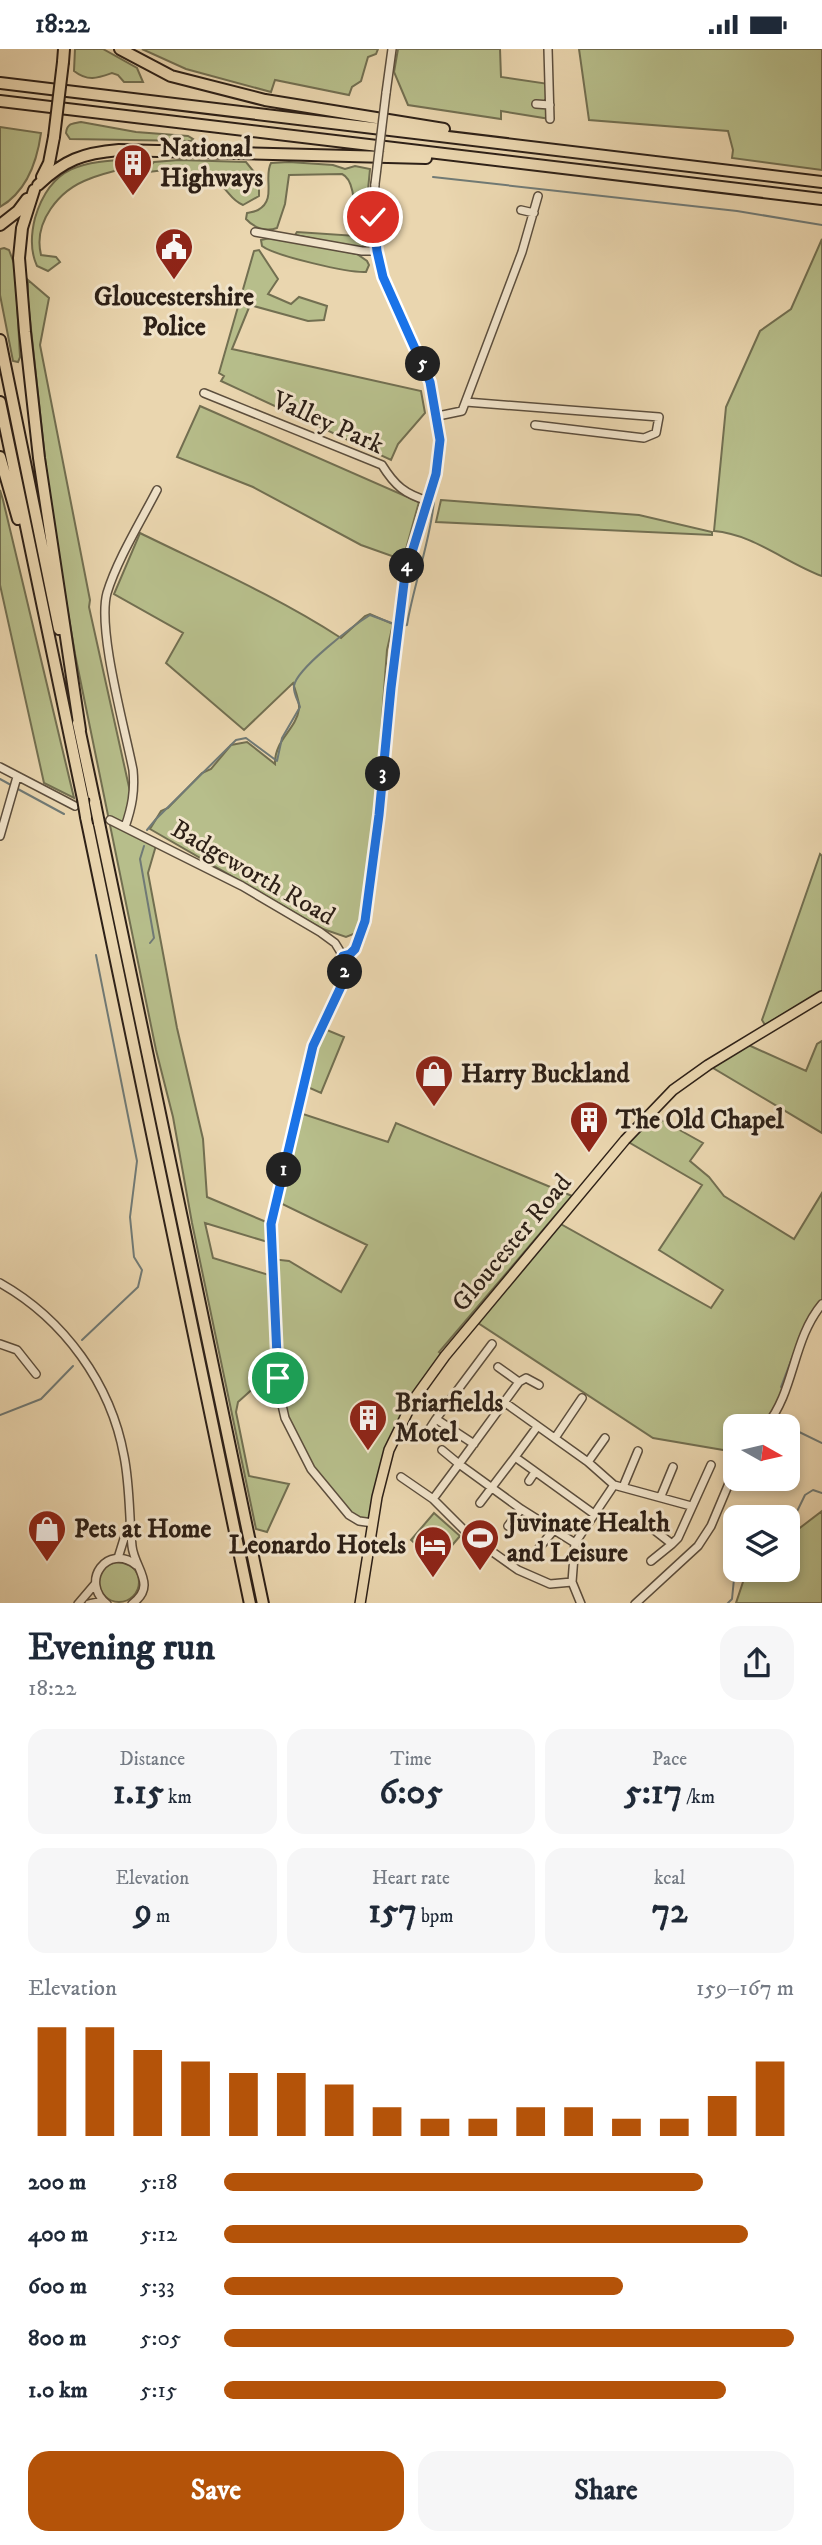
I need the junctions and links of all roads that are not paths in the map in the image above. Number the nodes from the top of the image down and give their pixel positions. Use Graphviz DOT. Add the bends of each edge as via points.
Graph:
graph roads {
  1 [pos="64,49"];
  2 [pos="120,49"];
  3 [pos="392,49"];
  4 [pos="548,49"];
  5 [pos="0,83"];
  6 [pos="0,101"];
  7 [pos="536,104"];
  8 [pos="550,105"];
  9 [pos="550,119"];
  10 [pos="546,148"];
  11 [pos="513,162"];
  12 [pos="822,182"];
  13 [pos="36,188"];
  14 [pos="538,196"];
  15 [pos="822,199"];
  16 [pos="521,210"];
  17 [pos="534,213"];
  18 [pos="0,225"];
  19 [pos="255,232"];
  20 [pos="377,251"];
  21 [pos="0,340"];
  22 [pos="204,393"];
  23 [pos="0,402"];
  24 [pos="466,402"];
  25 [pos="438,416"];
  26 [pos="535,425"];
  27 [pos="0,457"];
  28 [pos="157,490"];
  29 [pos="428,501"];
  30 [pos="44,613"];
  31 [pos="80,730"];
  32 [pos="0,767"];
  33 [pos="17,776"];
  34 [pos="79,803"];
  35 [pos="105,821"];
  36 [pos="125,827"];
  37 [pos="0,836"];
  38 [pos="343,956"];
  39 [pos="822,996"];
  40 [pos="0,1283"];
  41 [pos="822,1304"];
  42 [pos="0,1344"];
  43 [pos="492,1344"];
  44 [pos="498,1367"];
  45 [pos="36,1374"];
  46 [pos="519,1382"];
  47 [pos="539,1385"];
  48 [pos="582,1398"];
  49 [pos="505,1402"];
  50 [pos="774,1414"];
  51 [pos="436,1419"];
  52 [pos="537,1427"];
  53 [pos="425,1436"];
  54 [pos="555,1438"];
  55 [pos="605,1438"];
  56 [pos="474,1444"];
  57 [pos="442,1450"];
  58 [pos="638,1451"];
  59 [pos="515,1457"];
  60 [pos="588,1462"];
  61 [pos="460,1464"];
  62 [pos="711,1465"];
  63 [pos="673,1467"];
  64 [pos="535,1472"];
  65 [pos="401,1477"];
  66 [pos="529,1481"];
  67 [pos="614,1485"];
  68 [pos="492,1487"];
  69 [pos="623,1487"];
  70 [pos="726,1491"];
  71 [pos="661,1496"];
  72 [pos="433,1499"];
  73 [pos="480,1503"];
  74 [pos="691,1506"];
  75 [pos="521,1509"];
  76 [pos="594,1514"];
  77 [pos="129,1518"];
  78 [pos="373,1523"];
  79 [pos="644,1523"];
  80 [pos="508,1527"];
  81 [pos="553,1531"];
  82 [pos="575,1543"];
  83 [pos="672,1544"];
  84 [pos="539,1548"];
  85 [pos="118,1558"];
  86 [pos="651,1560"];
  87 [pos="139,1568"];
  88 [pos="572,1582"];
  89 [pos="95,1584"];
  90 [pos="105,1602"];
  91 [pos="79,1603"];
  92 [pos="134,1603"];
  93 [pos="250,1603"];
  94 [pos="263,1603"];
  95 [pos="360,1603"];
  96 [pos="582,1603"];
  97 [pos="636,1603"];
  1 -- 13 [label="highway, bridge" via="49,163"];
  2 -- 10 [label="highway" via="171,76 265,100"];
  3 -- 20 [label="street, bridge" via="375,184"];
  4 -- 8 [label="street"];
  5 -- 10 [label="highway"];
  6 -- 11 [label="highway"];
  7 -- 8 [label="street"];
  8 -- 9 [label="street"];
  10 -- 12 [label="highway"];
  11 -- 13 [label="highway" via="119,150 79,156 61,165"];
  11 -- 15 [label="highway"];
  13 -- 18 [label="highway"];
  13 -- 31 [label="highway" via="22,228 19,258 25,332"];
  14 -- 17 [label="street"];
  16 -- 17 [label="street"];
  17 -- 24 [label="street"];
  19 -- 20 [label="street"];
  20 -- 25 [label="street" via="383,277 430,382"];
  21 -- 31 [label="highway"];
  22 -- 29 [label="street, Valley Park" via="382,465 405,493"];
  23 -- 30 [label="highway"];
  24 -- 25 [label="street" via="460,413"];
  24 -- 26 [label="street" via="659,417 656,433 645,437"];
  25 -- 29 [label="street" via="440,440"];
  27 -- 30 [label="highway"];
  28 -- 36 [label="street" via="113,578 105,607 135,789"];
  29 -- 38 [label="street" via="405,575 365,921 355,949"];
  30 -- 34 [label="highway"];
  31 -- 35 [label="highway, bridge" via="95,803"];
  32 -- 33 [label="street"];
  33 -- 34 [label="street"];
  33 -- 37 [label="street"];
  34 -- 93 [label="highway, bridge" via="86,817"];
  35 -- 36 [label="street, Badgeworth Road"];
  35 -- 94 [label="highway"];
  36 -- 38 [label="street, Badgeworth Road" via="298,919 335,943"];
  38 -- 78 [label="street, Badgeworth Road" via="345,978 313,1046 275,1201 271,1244 275,1328 279,1392 296,1443 311,1469 349,1514"];
  39 -- 78 [label="main road, Gloucester Road" via="689,1077 625,1140 414,1399 389,1450"];
  40 -- 77 [label="street" via="57,1327 96,1380 121,1440"];
  41 -- 50 [label="street" via="805,1330"];
  42 -- 45 [label="street" via="17,1350"];
  43 -- 51 [label="street"];
  44 -- 46 [label="street"];
  46 -- 47 [label="street" via="526,1378"];
  46 -- 49 [label="street"];
  48 -- 54 [label="street"];
  49 -- 52 [label="street"];
  49 -- 56 [label="street"];
  51 -- 53 [label="street"];
  51 -- 56 [label="street"];
  52 -- 54 [label="street"];
  52 -- 59 [label="street"];
  54 -- 60 [label="street"];
  55 -- 60 [label="street"];
  56 -- 61 [label="street"];
  57 -- 61 [label="street"];
  58 -- 69 [label="street"];
  59 -- 64 [label="street"];
  59 -- 68 [label="street"];
  60 -- 67 [label="street"];
  61 -- 68 [label="street"];
  61 -- 72 [label="street"];
  62 -- 74 [label="street"];
  63 -- 71 [label="street"];
  64 -- 66 [label="street"];
  64 -- 76 [label="street"];
  65 -- 72 [label="street"];
  67 -- 69 [label="street"];
  67 -- 76 [label="street"];
  68 -- 73 [label="street"];
  68 -- 75 [label="street"];
  69 -- 71 [label="street"];
  70 -- 97 [label="street" via="703,1539"];
  71 -- 74 [label="street"];
  72 -- 88 [label="street" via="470,1536 526,1575 550,1584"];
  74 -- 83 [label="street"];
  75 -- 80 [label="street"];
  75 -- 81 [label="street"];
  76 -- 82 [label="street"];
  77 -- 85 [label="street"];
  77 -- 87 [label="street" via="132,1555"];
  78 -- 95 [label="main road, Gloucester Road"];
  79 -- 83 [label="street"];
  81 -- 82 [label="street"];
  81 -- 84 [label="street"];
  82 -- 88 [label="street"];
  83 -- 86 [label="street"];
  85 -- 87 [label="street"];
  85 -- 89 [label="street" via="100,1567"];
  87 -- 92 [label="street" via="144,1587"];
  88 -- 96 [label="street"];
  89 -- 90 [label="street"];
  89 -- 91 [label="street"];
}
